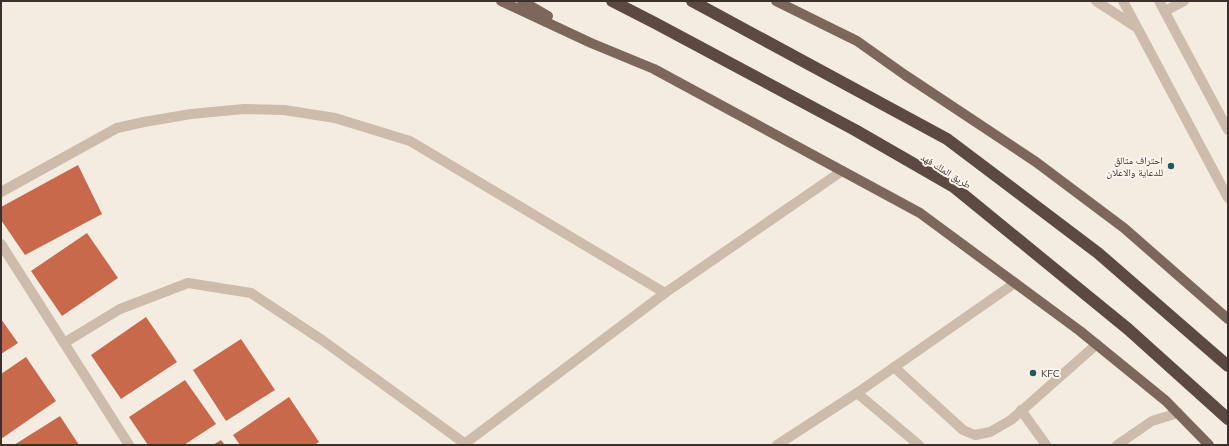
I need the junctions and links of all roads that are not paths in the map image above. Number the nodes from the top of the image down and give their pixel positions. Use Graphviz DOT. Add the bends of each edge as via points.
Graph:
graph roads {
  1 [pos="501,1"];
  2 [pos="522,1"];
  3 [pos="612,1"];
  4 [pos="692,1"];
  5 [pos="776,1"];
  6 [pos="1096,1"];
  7 [pos="1123,1"];
  8 [pos="1159,1"];
  9 [pos="1184,1"];
  10 [pos="1165,11"];
  11 [pos="1137,27"];
  12 [pos="591,43"];
  13 [pos="1227,126"];
  14 [pos="842,171"];
  15 [pos="1,192"];
  16 [pos="1228,198"];
  17 [pos="1,244"];
  18 [pos="1015,283"];
  19 [pos="665,293"];
  20 [pos="1228,319"];
  21 [pos="64,343"];
  22 [pos="1097,344"];
  23 [pos="1228,366"];
  24 [pos="894,367"];
  25 [pos="857,393"];
  26 [pos="1021,410"];
  27 [pos="1178,414"];
  28 [pos="1228,419"];
  29 [pos="783,443"];
  30 [pos="465,444"];
  31 [pos="129,445"];
  32 [pos="919,445"];
  33 [pos="1046,445"];
  34 [pos="1117,445"];
  35 [pos="1210,445"];
  1 -- 12 [label="main road"];
  2 -- 12 [label="main road"];
  3 -- 28 [label="highway, طريق الملك فهد" via="855,130 954,187 1128,329"];
  4 -- 23 [label="highway" via="947,139 1098,253"];
  5 -- 20 [label="main road" via="857,41 1036,162 1124,228"];
  6 -- 11 [label="street"];
  7 -- 11 [label="street"];
  8 -- 10 [label="street"];
  9 -- 10 [label="street"];
  10 -- 13 [label="street"];
  11 -- 16 [label="street"];
  12 -- 14 [label="main road" via="654,69"];
  14 -- 18 [label="main road" via="920,213"];
  14 -- 19 [label="street"];
  15 -- 19 [label="street" via="118,128 144,122 244,109 291,111 335,118 410,141"];
  17 -- 21 [label="street"];
  18 -- 22 [label="main road"];
  18 -- 24 [label="street"];
  19 -- 30 [label="street"];
  21 -- 30 [label="street" via="120,309 188,283 251,293 322,340"];
  21 -- 31 [label="street"];
  22 -- 26 [label="street"];
  22 -- 27 [label="main road"];
  24 -- 25 [label="street"];
  24 -- 26 [label="street" via="963,430 975,435 990,432"];
  25 -- 29 [label="street"];
  25 -- 32 [label="street"];
  26 -- 33 [label="street"];
  27 -- 34 [label="street" via="1152,421"];
  27 -- 35 [label="main road"];
}
